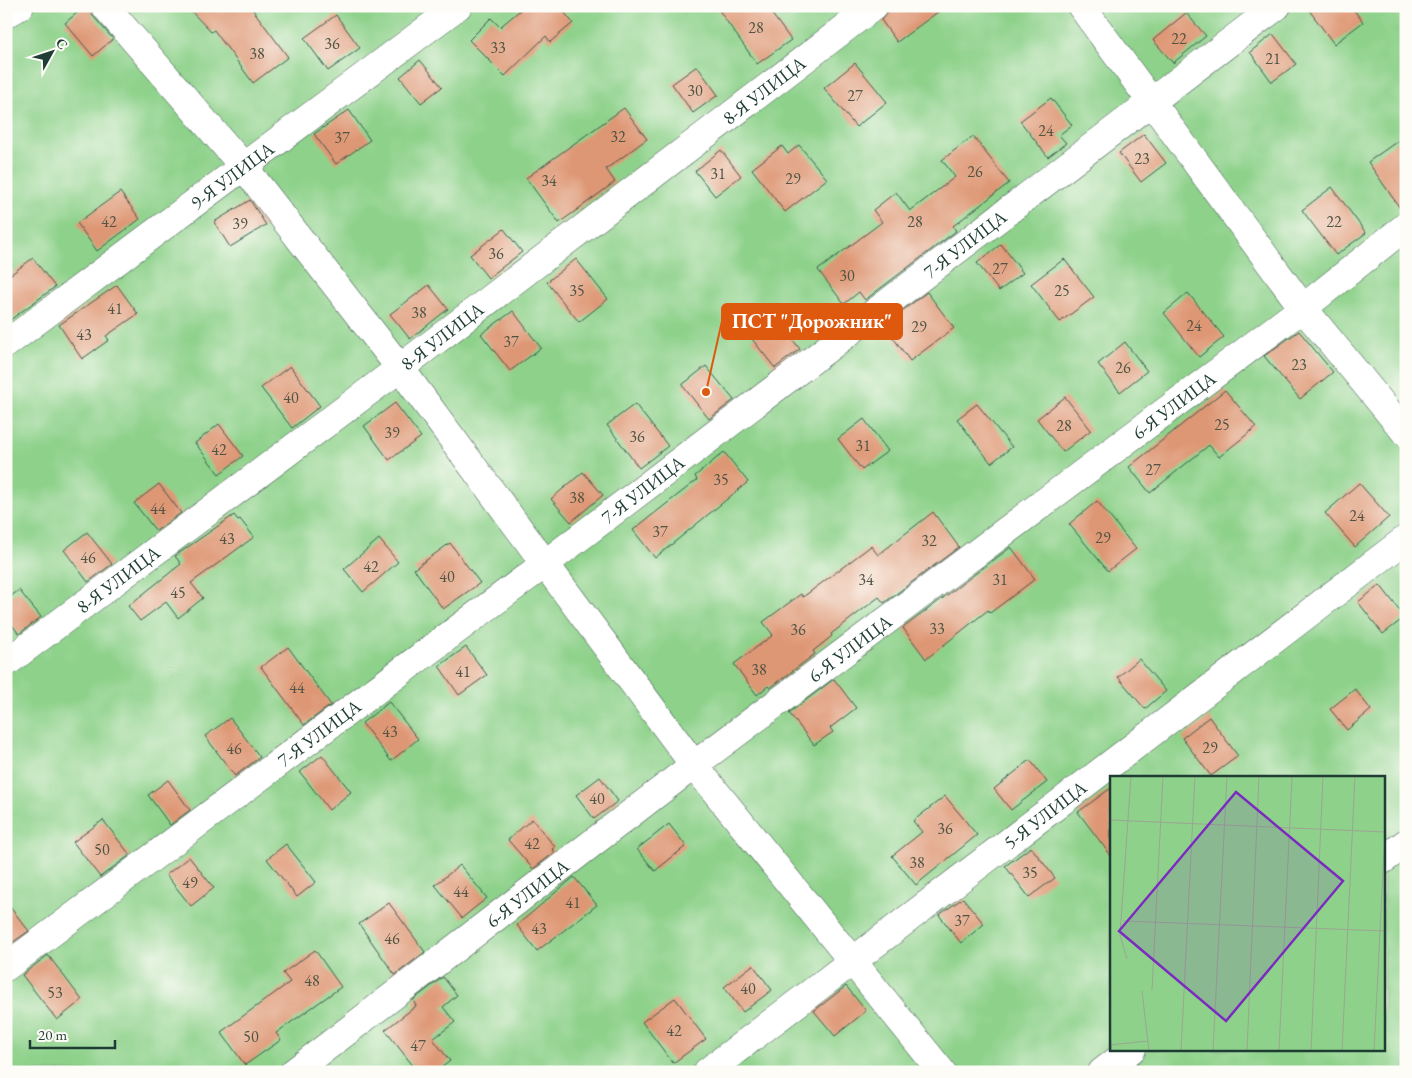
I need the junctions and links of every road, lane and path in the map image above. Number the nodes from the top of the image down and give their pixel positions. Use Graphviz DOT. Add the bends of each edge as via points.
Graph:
graph roads {
  1 [pos="20,6"];
  2 [pos="105,6"];
  3 [pos="458,6"];
  4 [pos="874,6"];
  5 [pos="1081,6"];
  6 [pos="1277,6"];
  7 [pos="6,14"];
  8 [pos="1152,101"];
  9 [pos="244,167"];
  10 [pos="1406,226"];
  11 [pos="1303,308"];
  12 [pos="6,344"];
  13 [pos="400,368"];
  14 [pos="1406,433"];
  15 [pos="1406,538"];
  16 [pos="546,563"];
  17 [pos="6,663"];
  18 [pos="694,765"];
  19 [pos="1406,843"];
  20 [pos="1384,859"];
  21 [pos="853,961"];
  22 [pos="6,967"];
  23 [pos="1131,1050"];
  24 [pos="294,1072"];
  25 [pos="707,1072"];
  26 [pos="942,1072"];
  27 [pos="1102,1072"];
  1 -- 7 [label="street"];
  2 -- 9 [label="street"];
  3 -- 9 [label="street, 9-Я УЛИЦА"];
  4 -- 13 [label="street, 8-Я УЛИЦА"];
  5 -- 8 [label="street"];
  6 -- 8 [label="street, 7-Я УЛИЦА"];
  8 -- 11 [label="street"];
  8 -- 16 [label="street, 7-Я УЛИЦА"];
  9 -- 12 [label="street, 9-Я УЛИЦА"];
  9 -- 13 [label="street"];
  10 -- 11 [label="street, 6-Я УЛИЦА"];
  11 -- 14 [label="street"];
  11 -- 18 [label="street, 6-Я УЛИЦА"];
  13 -- 16 [label="street"];
  13 -- 17 [label="street, 8-Я УЛИЦА"];
  15 -- 21 [label="street, 5-Я УЛИЦА"];
  16 -- 18 [label="street"];
  16 -- 22 [label="street, 7-Я УЛИЦА"];
  18 -- 21 [label="street"];
  18 -- 24 [label="street, 6-Я УЛИЦА"];
  19 -- 20 [label="street"];
  21 -- 25 [label="street, 5-Я УЛИЦА"];
  21 -- 26 [label="street"];
  23 -- 27 [label="street"];
}
